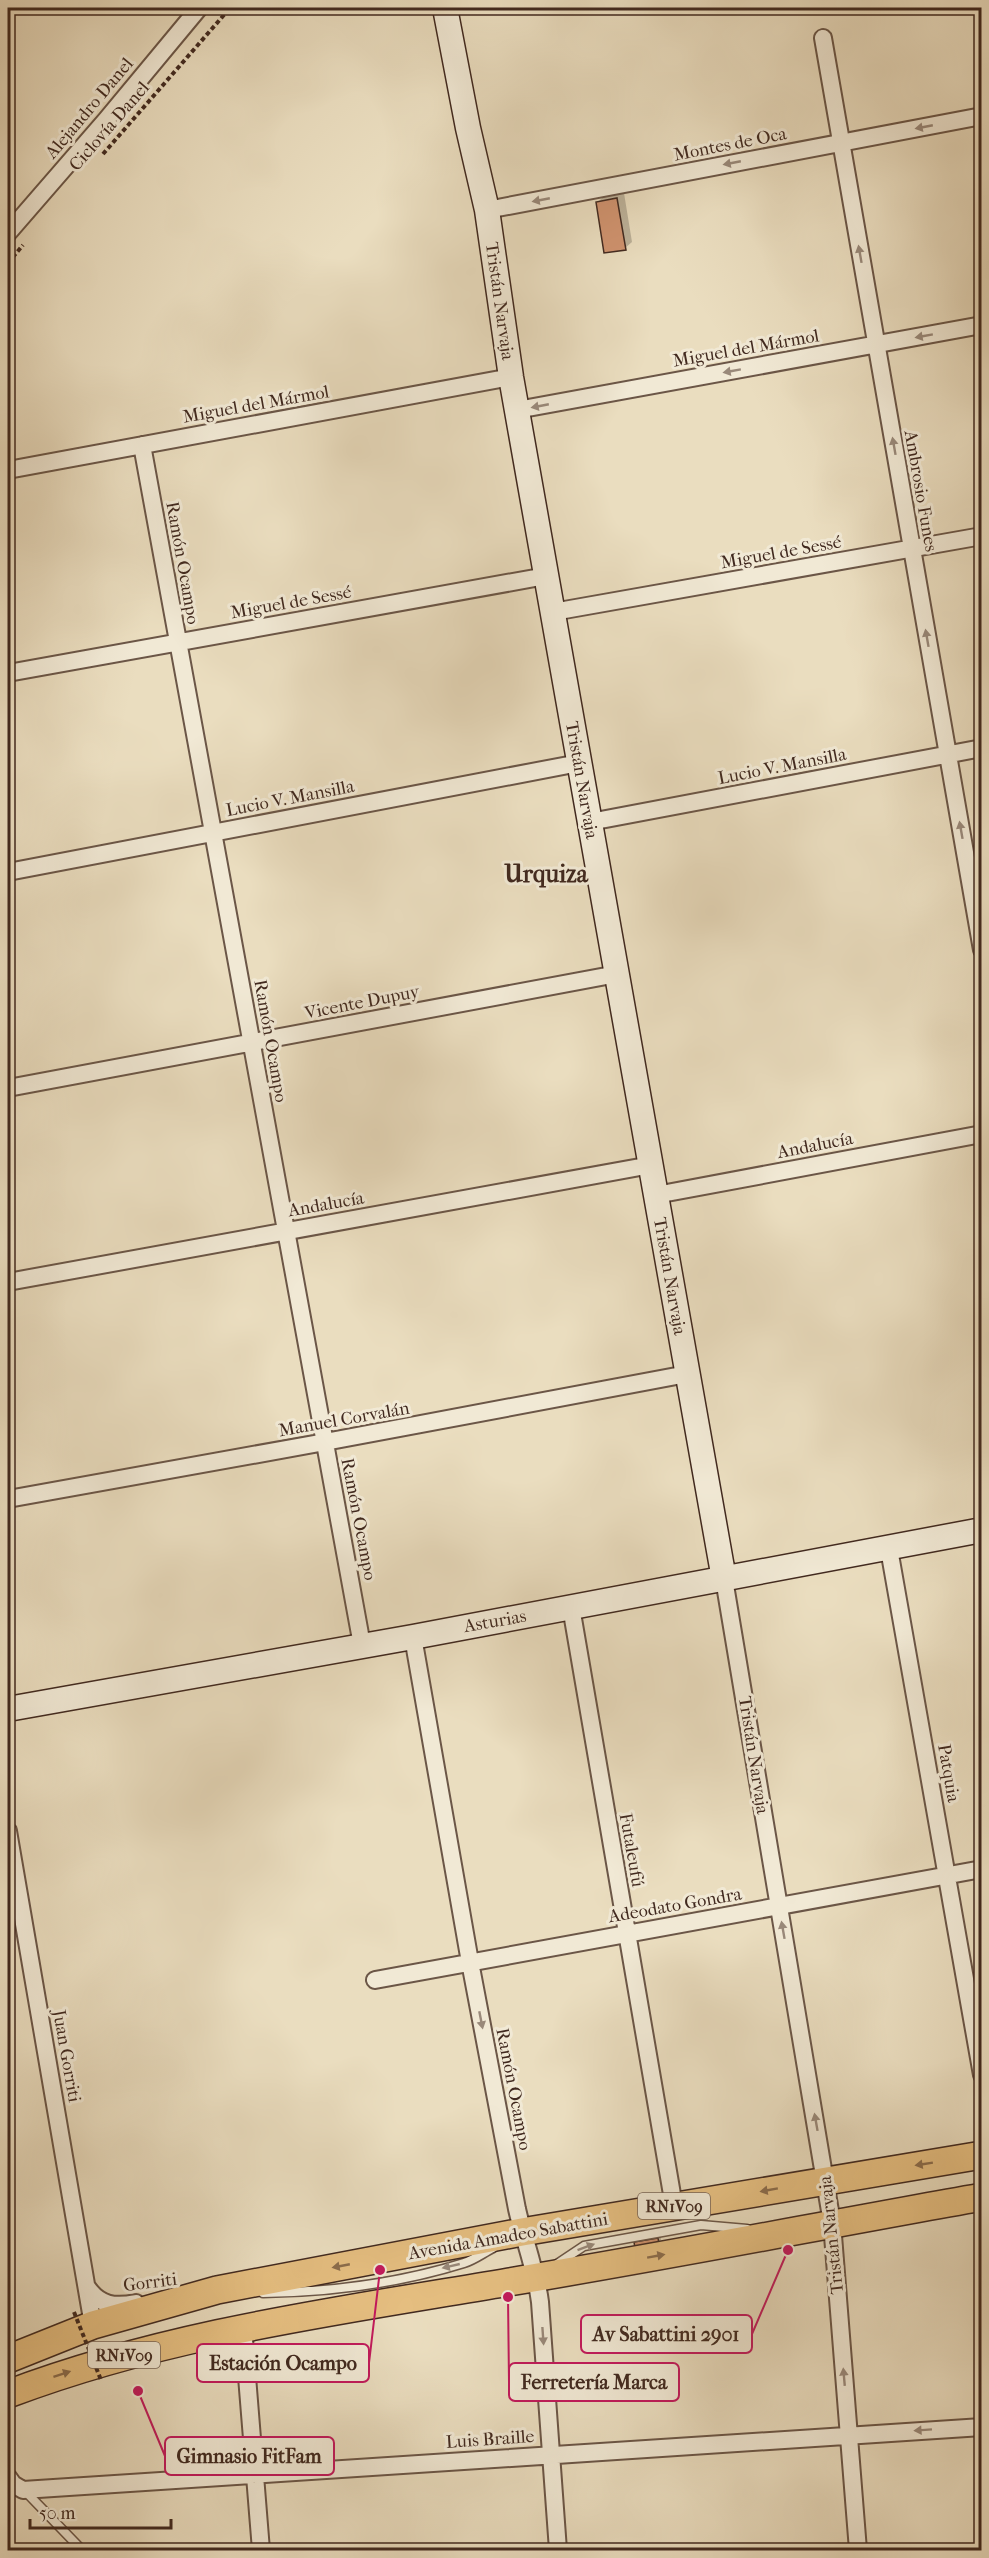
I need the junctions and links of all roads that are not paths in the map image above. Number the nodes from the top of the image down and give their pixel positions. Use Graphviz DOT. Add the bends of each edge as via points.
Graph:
graph roads {
  1 [pos="199,8"];
  2 [pos="445,8"];
  3 [pos="823,38"];
  4 [pos="981,116"];
  5 [pos="841,143"];
  6 [pos="487,210"];
  7 [pos="8,233"];
  8 [pos="981,325"];
  9 [pos="876,345"];
  10 [pos="511,377"];
  11 [pos="517,410"];
  12 [pos="142,445"];
  13 [pos="8,470"];
  14 [pos="981,536"];
  15 [pos="912,549"];
  16 [pos="546,576"];
  17 [pos="553,612"];
  18 [pos="178,642"];
  19 [pos="8,673"];
  20 [pos="981,748"];
  21 [pos="948,754"];
  22 [pos="579,763"];
  23 [pos="590,822"];
  24 [pos="213,833"];
  25 [pos="8,872"];
  26 [pos="981,950"];
  27 [pos="616,974"];
  28 [pos="252,1042"];
  29 [pos="8,1088"];
  30 [pos="981,1134"];
  31 [pos="651,1165"];
  32 [pos="656,1195"];
  33 [pos="286,1231"];
  34 [pos="8,1282"];
  35 [pos="687,1374"];
  36 [pos="325,1442"];
  37 [pos="8,1498"];
  38 [pos="981,1530"];
  39 [pos="889,1549"];
  40 [pos="724,1579"];
  41 [pos="571,1607"];
  42 [pos="412,1636"];
  43 [pos="362,1645"];
  44 [pos="8,1708"];
  45 [pos="8,1831"];
  46 [pos="981,1869"];
  47 [pos="947,1876"];
  48 [pos="779,1906"];
  49 [pos="627,1934"];
  50 [pos="470,1962"];
  51 [pos="375,1980"];
  52 [pos="981,2074"];
  53 [pos="981,2155"];
  54 [pos="826,2180"];
  55 [pos="981,2197"];
  56 [pos="674,2206"];
  57 [pos="832,2223"];
  58 [pos="522,2232"];
  59 [pos="537,2277"];
  60 [pos="87,2287"];
  61 [pos="190,2297"];
  62 [pos="84,2319"];
  63 [pos="243,2327"];
  64 [pos="8,2359"];
  65 [pos="8,2394"];
  66 [pos="981,2427"];
  67 [pos="849,2435"];
  68 [pos="551,2455"];
  69 [pos="256,2475"];
  70 [pos="8,2477"];
  71 [pos="23,2490"];
  72 [pos="82,2550"];
  73 [pos="261,2550"];
  74 [pos="558,2550"];
  75 [pos="858,2550"];
  1 -- 7 [label="street, Alejandro Danel"];
  2 -- 6 [label="street, Tristán Narvaja"];
  3 -- 5 [label="street, Ambrosio Funes"];
  4 -- 5 [label="street, Montes de Oca, one-way"];
  5 -- 6 [label="street, Montes de Oca, one-way"];
  9 -- 5 [label="street, Ambrosio Funes, one-way"];
  6 -- 10 [label="street, Tristán Narvaja"];
  8 -- 9 [label="street, Miguel del Mármol, one-way"];
  9 -- 11 [label="street, Miguel del Mármol, one-way"];
  15 -- 9 [label="street, Ambrosio Funes, one-way"];
  10 -- 11 [label="street, Tristán Narvaja"];
  10 -- 12 [label="street, Miguel del Mármol"];
  11 -- 16 [label="street, Tristán Narvaja"];
  12 -- 13 [label="street, Miguel del Mármol"];
  12 -- 18 [label="street, Ramón Ocampo"];
  14 -- 15 [label="street, Miguel de Sessé"];
  15 -- 17 [label="street, Miguel de Sessé"];
  21 -- 15 [label="street, Ambrosio Funes, one-way"];
  16 -- 17 [label="street, Tristán Narvaja"];
  16 -- 18 [label="street, Miguel de Sessé"];
  17 -- 22 [label="street, Tristán Narvaja"];
  18 -- 19 [label="street, Miguel de Sessé"];
  18 -- 24 [label="street, Ramón Ocampo"];
  20 -- 21 [label="street, Lucio V. Mansilla"];
  21 -- 23 [label="street, Lucio V. Mansilla"];
  26 -- 21 [label="street, Ambrosio Funes, one-way"];
  22 -- 23 [label="street, Tristán Narvaja"];
  22 -- 24 [label="street, Lucio V. Mansilla"];
  23 -- 27 [label="street, Tristán Narvaja"];
  24 -- 25 [label="street, Lucio V. Mansilla"];
  24 -- 28 [label="street, Ramón Ocampo"];
  27 -- 28 [label="street, Vicente Dupuy"];
  27 -- 31 [label="street, Tristán Narvaja"];
  28 -- 29 [label="street, Vicente Dupuy"];
  28 -- 33 [label="street, Ramón Ocampo"];
  30 -- 32 [label="street, Andalucía"];
  31 -- 32 [label="street, Tristán Narvaja"];
  31 -- 33 [label="street, Andalucía"];
  32 -- 35 [label="street, Tristán Narvaja"];
  33 -- 34 [label="street, Andalucía"];
  33 -- 36 [label="street, Ramón Ocampo"];
  35 -- 36 [label="street, Manuel Corvalán"];
  35 -- 40 [label="street, Tristán Narvaja"];
  36 -- 37 [label="street, Manuel Corvalán"];
  36 -- 43 [label="street, Ramón Ocampo"];
  38 -- 39 [label="street, Asturias"];
  39 -- 40 [label="street, Asturias"];
  39 -- 47 [label="street, Patquia"];
  40 -- 41 [label="street, Asturias"];
  40 -- 48 [label="street, Tristán Narvaja"];
  41 -- 42 [label="street, Asturias"];
  41 -- 49 [label="street, Futaleufú"];
  42 -- 43 [label="street, Asturias"];
  42 -- 50 [label="street, Ramón Ocampo"];
  43 -- 44 [label="street, Asturias"];
  45 -- 60 [label="street, Juan Gorriti"];
  46 -- 47 [label="street, Adeodato Gondra"];
  47 -- 48 [label="street, Adeodato Gondra"];
  47 -- 52 [label="street, Patquia"];
  48 -- 49 [label="street, Adeodato Gondra"];
  54 -- 48 [label="street, Tristán Narvaja, one-way"];
  49 -- 50 [label="street, Adeodato Gondra"];
  49 -- 56 [label="street, Futaleufú"];
  50 -- 51 [label="street, Adeodato Gondra"];
  50 -- 58 [label="street, Ramón Ocampo, one-way"];
  53 -- 54 [label="main road, Avenida Amadeo Sabattini / RN1V09, one-way"];
  54 -- 56 [label="main road, Avenida Amadeo Sabattini / RN1V09, one-way"];
  54 -- 57 [label="street, Tristán Narvaja"];
  55 -- 57 [label="main road, RN1V09"];
  56 -- 58 [label="main road, Avenida Amadeo Sabattini / RN1V09"];
  59 -- 57 [label="main road, RN1V09, one-way"];
  67 -- 57 [label="street, Tristán Narvaja, one-way"];
  58 -- 59 [label="street, Ramón Ocampo"];
  58 -- 61 [label="main road, Avenida Amadeo Sabattini / RN1V09, one-way"];
  59 -- 63 [label="main road, RN1V09"];
  59 -- 68 [label="street, Ramón Ocampo, one-way"];
  60 -- 61 [label="street, Gorriti" via="93,2297 105,2304 121,2306"];
  60 -- 62 [label="street"];
  61 -- 62 [label="main road, Avenida Amadeo Sabattini / RN1V09"];
  62 -- 64 [label="main road, Avenida Amadeo Sabattini / RN1V09"];
  65 -- 63 [label="main road, RN1V09, one-way" via="99,2362"];
  63 -- 69 [label="street"];
  66 -- 67 [label="street, Luis Braille, one-way"];
  67 -- 68 [label="street, Luis Braille"];
  67 -- 75 [label="street, Tristán Narvaja"];
  68 -- 69 [label="street, Luis Braille"];
  68 -- 74 [label="street, Ramón Ocampo"];
  69 -- 71 [label="street, Luis Braille"];
  69 -- 73 [label="street"];
  70 -- 71 [label="street"];
  71 -- 72 [label="lane"];
}
